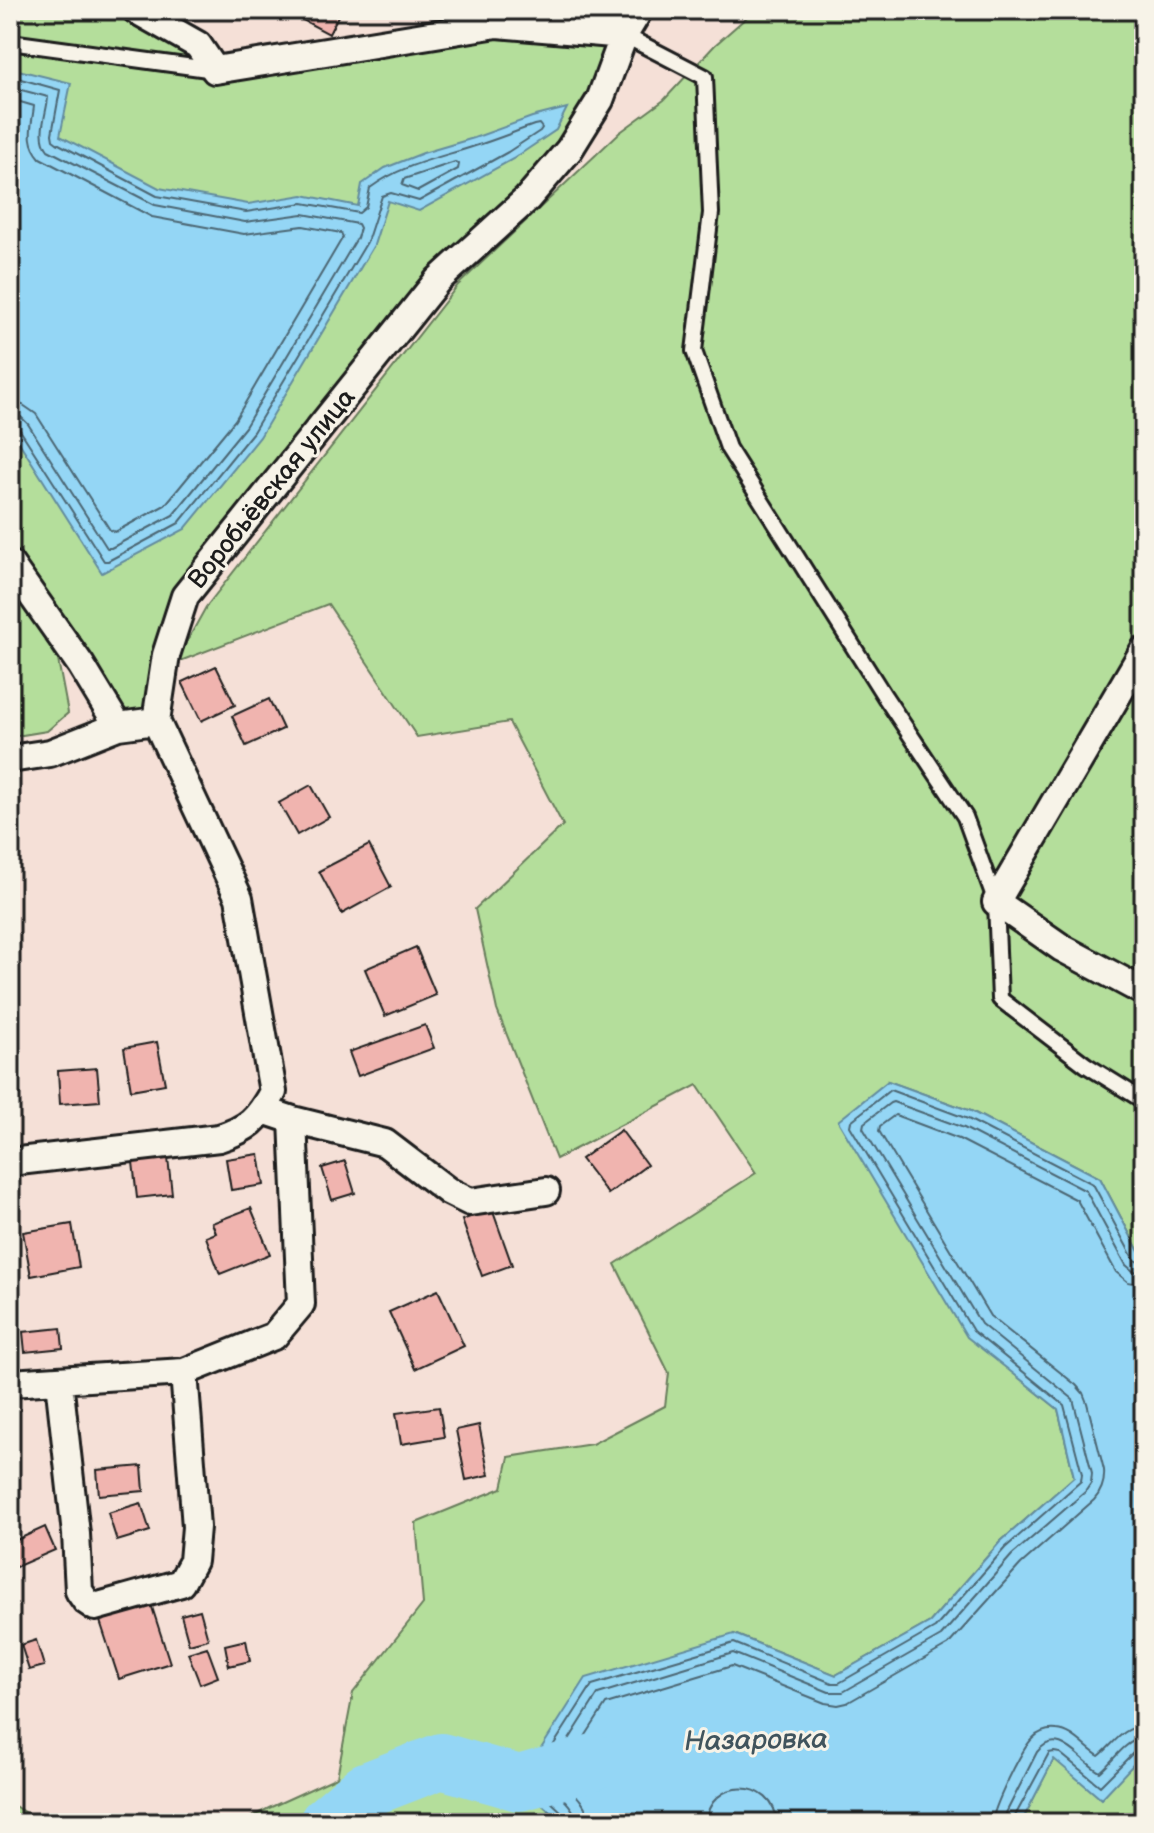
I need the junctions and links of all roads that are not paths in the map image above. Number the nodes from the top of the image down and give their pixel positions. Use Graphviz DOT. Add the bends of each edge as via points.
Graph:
graph roads {
  1 [pos="136,10"];
  2 [pos="639,10"];
  3 [pos="624,35"];
  4 [pos="10,42"];
  5 [pos="215,70"];
  6 [pos="10,564"];
  7 [pos="1144,650"];
  8 [pos="156,721"];
  9 [pos="118,726"];
  10 [pos="10,759"];
  11 [pos="996,902"];
  12 [pos="1144,992"];
  13 [pos="1144,1101"];
  14 [pos="263,1110"];
  15 [pos="293,1120"];
  16 [pos="10,1162"];
  17 [pos="546,1191"];
  18 [pos="184,1372"];
  19 [pos="59,1381"];
  20 [pos="10,1383"];
  1 -- 5 [label="street" via="198,45"];
  2 -- 3 [label="street, Воробьёвская улица"];
  3 -- 5 [label="street" via="497,24"];
  3 -- 8 [label="street, Воробьёвская улица" via="600,100 569,150 527,199 438,280 185,596 166,655"];
  3 -- 11 [label="lane" via="705,77 711,213 694,351 728,448 965,817"];
  4 -- 5 [label="lane"];
  6 -- 9 [label="street"];
  7 -- 11 [label="street"];
  8 -- 9 [label="street"];
  8 -- 14 [label="street" via="239,898 273,1092"];
  9 -- 10 [label="street" via="50,753"];
  11 -- 12 [label="street" via="1062,948"];
  11 -- 13 [label="lane" via="1000,999 1086,1065"];
  14 -- 15 [label="street"];
  14 -- 16 [label="street" via="241,1131 219,1138"];
  15 -- 17 [label="street" via="385,1143 470,1202"];
  15 -- 18 [label="street" via="301,1304 274,1336"];
  18 -- 19 [label="street"];
  18 -- 19 [label="street" via="196,1527 193,1561 181,1583 95,1607 79,1591"];
  19 -- 20 [label="street"];
}
